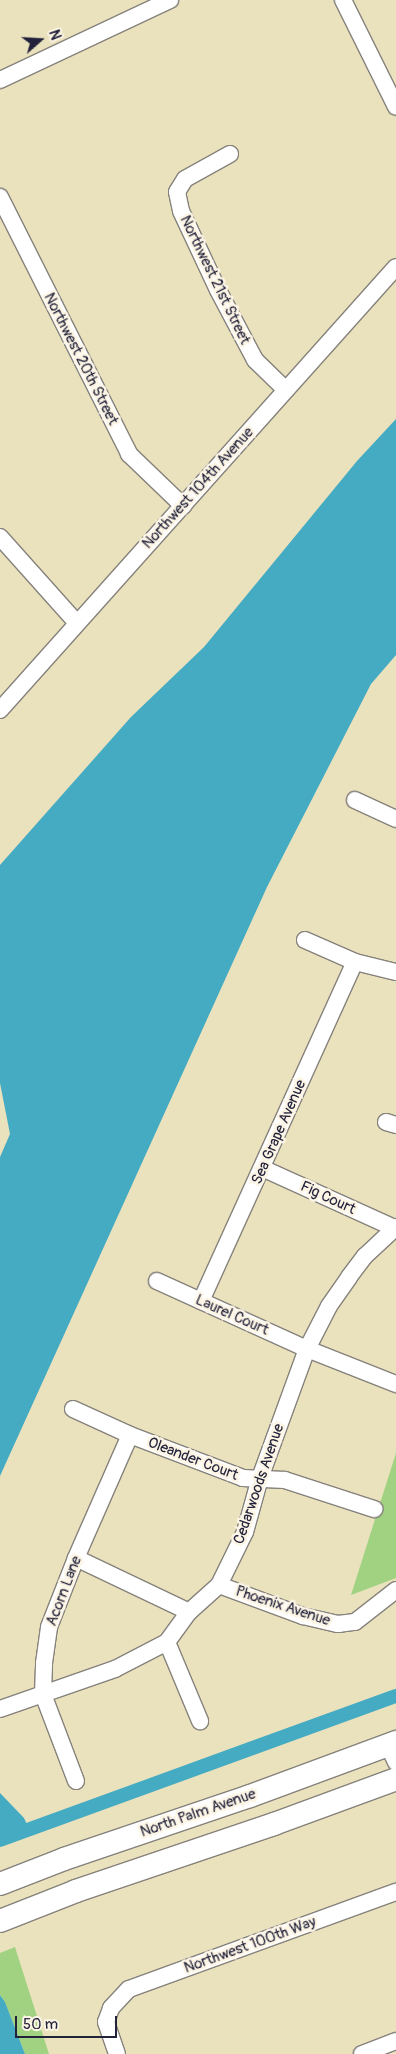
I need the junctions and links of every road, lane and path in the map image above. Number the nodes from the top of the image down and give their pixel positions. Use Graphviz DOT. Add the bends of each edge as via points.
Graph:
graph roads {
  1 [pos="170,0"];
  2 [pos="343,0"];
  3 [pos="0,80"];
  4 [pos="396,106"];
  5 [pos="230,154"];
  6 [pos="0,197"];
  7 [pos="396,267"];
  8 [pos="286,390"];
  9 [pos="182,506"];
  10 [pos="0,537"];
  11 [pos="77,623"];
  12 [pos="0,710"];
  13 [pos="356,800"];
  14 [pos="396,819"];
  15 [pos="305,940"];
  16 [pos="355,962"];
  17 [pos="396,972"];
  18 [pos="262,1168"];
  19 [pos="395,1228"];
  20 [pos="157,1281"];
  21 [pos="201,1301"];
  22 [pos="307,1349"];
  23 [pos="396,1384"];
  24 [pos="73,1409"];
  25 [pos="130,1435"];
  26 [pos="260,1478"];
  27 [pos="374,1509"];
  28 [pos="76,1558"];
  29 [pos="219,1585"];
  30 [pos="396,1590"];
  31 [pos="190,1612"];
  32 [pos="167,1642"];
  33 [pos="43,1694"];
  34 [pos="3,1711"];
  35 [pos="200,1721"];
  36 [pos="393,1749"];
  37 [pos="396,1779"];
  38 [pos="76,1782"];
  39 [pos="0,1884"];
  40 [pos="396,1892"];
  41 [pos="0,1921"];
  42 [pos="396,2041"];
  43 [pos="117,2054"];
  44 [pos="362,2054"];
  1 -- 3 [label="street"];
  2 -- 4 [label="street"];
  5 -- 8 [label="street, Northwest 21st Street" via="185,179 177,192 181,211 255,360"];
  6 -- 9 [label="street, Northwest 20th Street" via="129,454"];
  7 -- 8 [label="street, Northwest 104th Avenue"];
  8 -- 9 [label="street, Northwest 104th Avenue"];
  9 -- 11 [label="street, Northwest 104th Avenue"];
  10 -- 11 [label="street"];
  11 -- 12 [label="street, Northwest 104th Avenue"];
  13 -- 14 [label="street"];
  15 -- 16 [label="street"];
  16 -- 17 [label="street"];
  16 -- 18 [label="street, Sea Grape Avenue"];
  18 -- 19 [label="street, Fig Court"];
  18 -- 21 [label="street, Sea Grape Avenue"];
  19 -- 22 [label="street, Cedarwoods Avenue" via="365,1256 349,1277 328,1306"];
  20 -- 21 [label="street, Laurel Court"];
  21 -- 22 [label="street, Laurel Court"];
  22 -- 23 [label="street, Laurel Court"];
  22 -- 26 [label="street, Cedarwoods Avenue"];
  24 -- 25 [label="street, Oleander Court"];
  25 -- 26 [label="street, Oleander Court" via="243,1478"];
  25 -- 28 [label="street, Acorn Lane"];
  26 -- 27 [label="street, Oleander Court" via="285,1480"];
  26 -- 29 [label="street, Cedarwoods Avenue" via="245,1532"];
  28 -- 31 [label="street"];
  28 -- 33 [label="street, Acorn Lane" via="49,1627"];
  29 -- 30 [label="street, Phoenix Avenue" via="303,1616 338,1624 355,1622"];
  29 -- 31 [label="street, Cedarwoods Avenue"];
  31 -- 32 [label="street, Cedarwoods Avenue"];
  32 -- 33 [label="street, Cedarwoods Avenue" via="115,1669"];
  32 -- 35 [label="street"];
  33 -- 34 [label="street, Cedarwoods Avenue"];
  33 -- 38 [label="street, Acorn Lane"];
  36 -- 39 [label="main road, North Palm Avenue" via="64,1858"];
  37 -- 41 [label="main road" via="76,1891"];
  40 -- 43 [label="street, Northwest 100th Way" via="129,1989 111,2008 106,2022"];
  42 -- 44 [label="street"];
}
